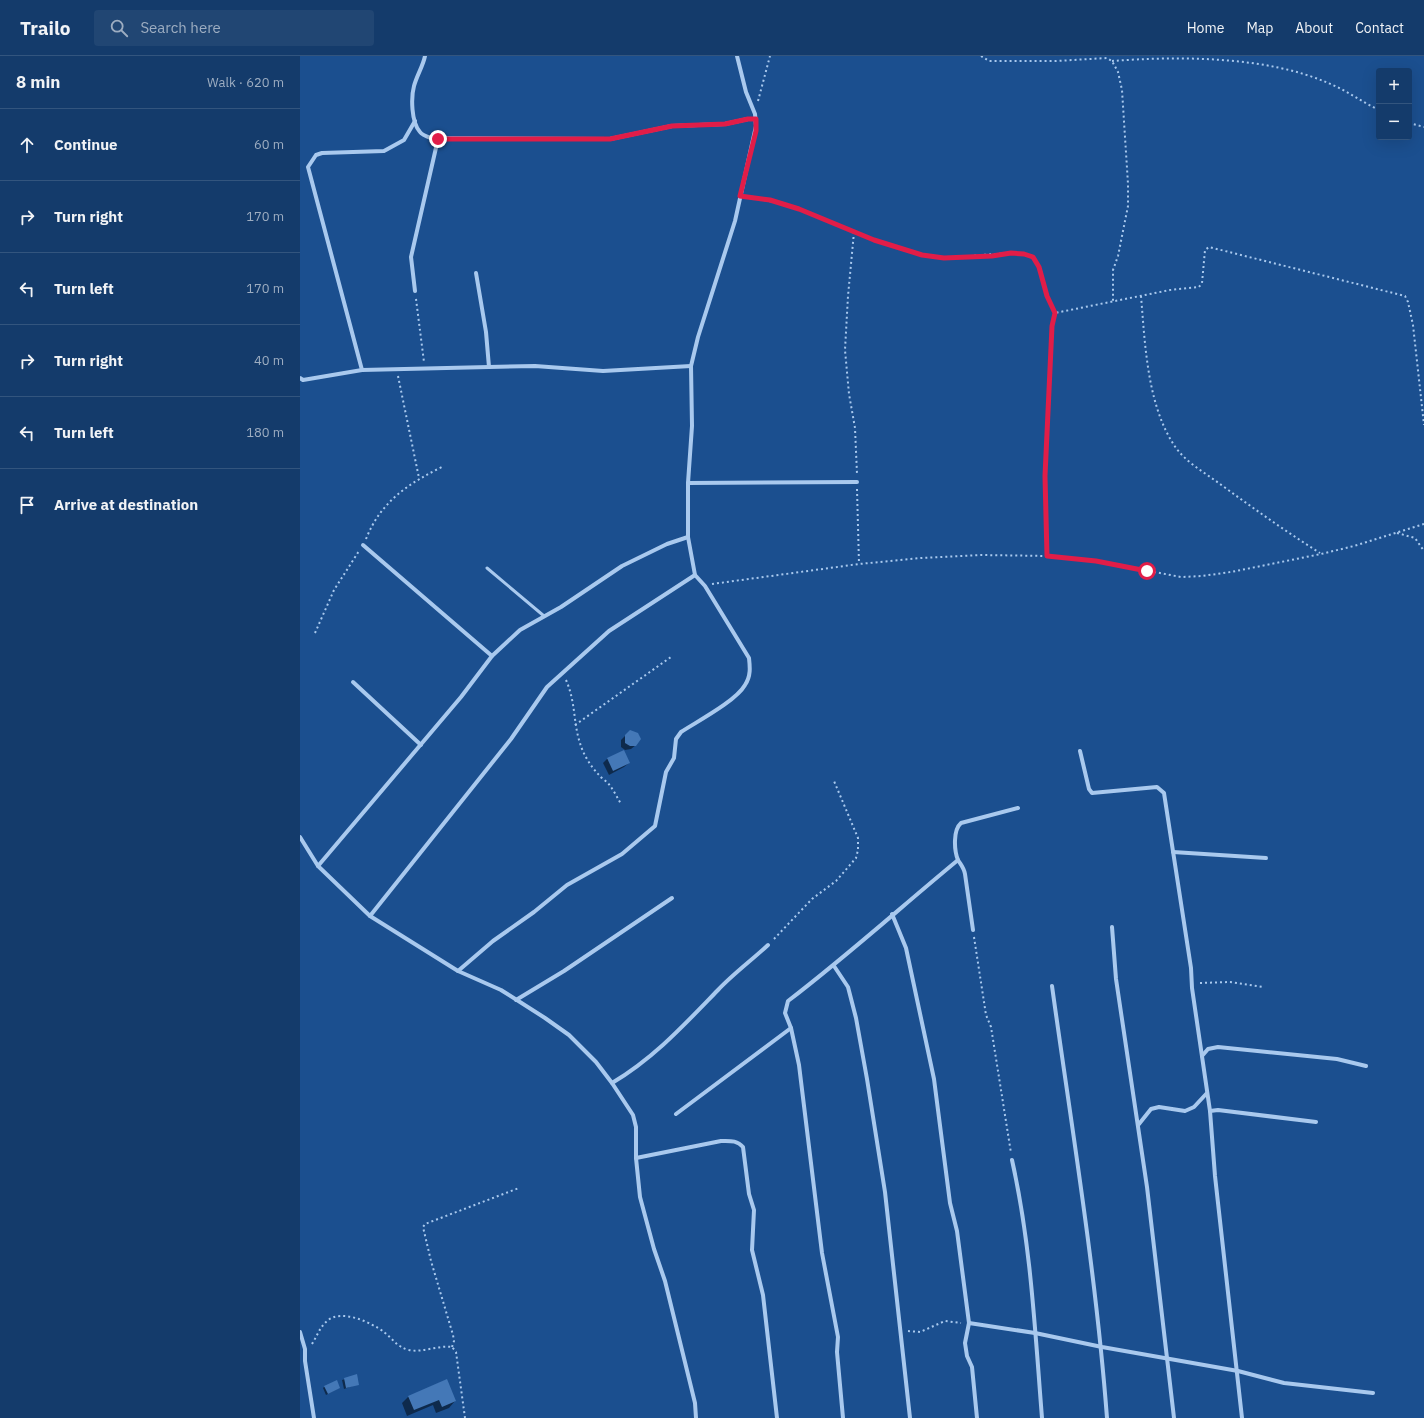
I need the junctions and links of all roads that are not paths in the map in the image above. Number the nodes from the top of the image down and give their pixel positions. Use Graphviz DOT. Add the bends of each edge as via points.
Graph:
graph roads {
  1 [pos="425,56"];
  2 [pos="737,56"];
  3 [pos="755,117"];
  4 [pos="415,121"];
  5 [pos="438,139"];
  6 [pos="476,273"];
  7 [pos="415,291"];
  8 [pos="691,366"];
  9 [pos="489,367"];
  10 [pos="362,370"];
  11 [pos="300,378"];
  12 [pos="857,482"];
  13 [pos="688,483"];
  14 [pos="688,537"];
  15 [pos="363,545"];
  16 [pos="487,568"];
  17 [pos="695,576"];
  18 [pos="544,616"];
  19 [pos="492,656"];
  20 [pos="353,682"];
  21 [pos="421,746"];
  22 [pos="1080,751"];
  23 [pos="1018,808"];
  24 [pos="300,837"];
  25 [pos="1173,852"];
  26 [pos="1266,858"];
  27 [pos="958,860"];
  28 [pos="318,866"];
  29 [pos="672,898"];
  30 [pos="892,914"];
  31 [pos="370,916"];
  32 [pos="1112,927"];
  33 [pos="973,930"];
  34 [pos="768,945"];
  35 [pos="834,966"];
  36 [pos="458,971"];
  37 [pos="1052,986"];
  38 [pos="516,1000"];
  39 [pos="791,1028"];
  40 [pos="1202,1056"];
  41 [pos="1366,1066"];
  42 [pos="612,1083"];
  43 [pos="1207,1093"];
  44 [pos="1210,1111"];
  45 [pos="676,1114"];
  46 [pos="1316,1122"];
  47 [pos="1139,1125"];
  48 [pos="636,1158"];
  49 [pos="1012,1160"];
  50 [pos="969,1323"];
  51 [pos="300,1332"];
  52 [pos="1035,1332"];
  53 [pos="1102,1347"];
  54 [pos="1168,1359"];
  55 [pos="1238,1371"];
  56 [pos="1373,1393"];
  57 [pos="314,1418"];
  58 [pos="696,1418"];
  59 [pos="777,1418"];
  60 [pos="843,1418"];
  61 [pos="910,1418"];
  62 [pos="977,1418"];
  63 [pos="1042,1418"];
  64 [pos="1107,1418"];
  65 [pos="1174,1418"];
  66 [pos="1242,1418"];
  1 -- 4 [label="street" via="414,86"];
  2 -- 3 [label="street"];
  3 -- 5 [label="street" via="725,124 672,126 610,139"];
  3 -- 8 [label="street" via="756,131 735,221"];
  4 -- 5 [label="street" via="420,132"];
  4 -- 10 [label="street" via="404,140 384,151 322,153 316,155 308,167"];
  5 -- 7 [label="street" via="411,257"];
  6 -- 9 [label="street"];
  8 -- 9 [label="street" via="603,371 536,366"];
  8 -- 13 [label="street" via="692,426"];
  9 -- 10 [label="street"];
  10 -- 11 [label="street" via="303,380"];
  12 -- 13 [label="street"];
  13 -- 14 [label="street"];
  14 -- 17 [label="street"];
  14 -- 18 [label="street" via="633,560"];
  15 -- 19 [label="street"];
  16 -- 18 [label="lane"];
  17 -- 31 [label="street" via="609,631 547,687 482,776"];
  17 -- 36 [label="street" via="705,586 749,658 750,671 746,684 737,695 681,732 676,739 674,758 666,772 655,826 648,833 622,854 567,885"];
  18 -- 19 [label="street" via="520,630"];
  19 -- 21 [label="street"];
  20 -- 21 [label="street"];
  21 -- 28 [label="street"];
  22 -- 25 [label="street" via="1092,793 1156,787 1162,790"];
  23 -- 27 [label="street" via="961,823 956,827"];
  24 -- 28 [label="street"];
  25 -- 26 [label="street"];
  25 -- 40 [label="street"];
  27 -- 30 [label="street"];
  27 -- 33 [label="street" via="963,865 965,874"];
  28 -- 31 [label="street"];
  29 -- 38 [label="street"];
  30 -- 35 [label="street"];
  30 -- 50 [label="street" via="906,948 934,1080"];
  31 -- 36 [label="street"];
  32 -- 47 [label="street" via="1116,979"];
  34 -- 42 [label="street" via="718,990 664,1045"];
  35 -- 39 [label="street" via="788,1001 785,1013"];
  35 -- 61 [label="street" via="848,987 860,1041 884,1192"];
  36 -- 38 [label="street" via="501,990"];
  37 -- 53 [label="street"];
  38 -- 42 [label="street" via="569,1035 596,1062"];
  39 -- 45 [label="street"];
  39 -- 60 [label="street" via="799,1065 822,1253 838,1337"];
  40 -- 41 [label="street" via="1208,1049 1218,1047 1337,1059"];
  40 -- 43 [label="street"];
  42 -- 48 [label="street" via="633,1115 636,1128"];
  43 -- 44 [label="street"];
  43 -- 47 [label="street" via="1194,1107 1185,1111 1159,1107 1151,1109"];
  44 -- 46 [label="street"];
  44 -- 55 [label="street"];
  47 -- 54 [label="street"];
  48 -- 58 [label="street" via="640,1197 674,1316 695,1403"];
  48 -- 59 [label="street" via="721,1141 732,1141 743,1147 749,1194 754,1210 752,1250 763,1296"];
  49 -- 52 [label="street" via="1022,1203 1035,1310"];
  50 -- 52 [label="street"];
  50 -- 62 [label="street" via="965,1343 972,1367"];
  51 -- 57 [label="street"];
  52 -- 53 [label="street"];
  52 -- 63 [label="street"];
  53 -- 54 [label="street"];
  53 -- 64 [label="street"];
  54 -- 55 [label="street"];
  54 -- 65 [label="street"];
  55 -- 56 [label="street" via="1284,1383"];
  55 -- 66 [label="street"];
}
